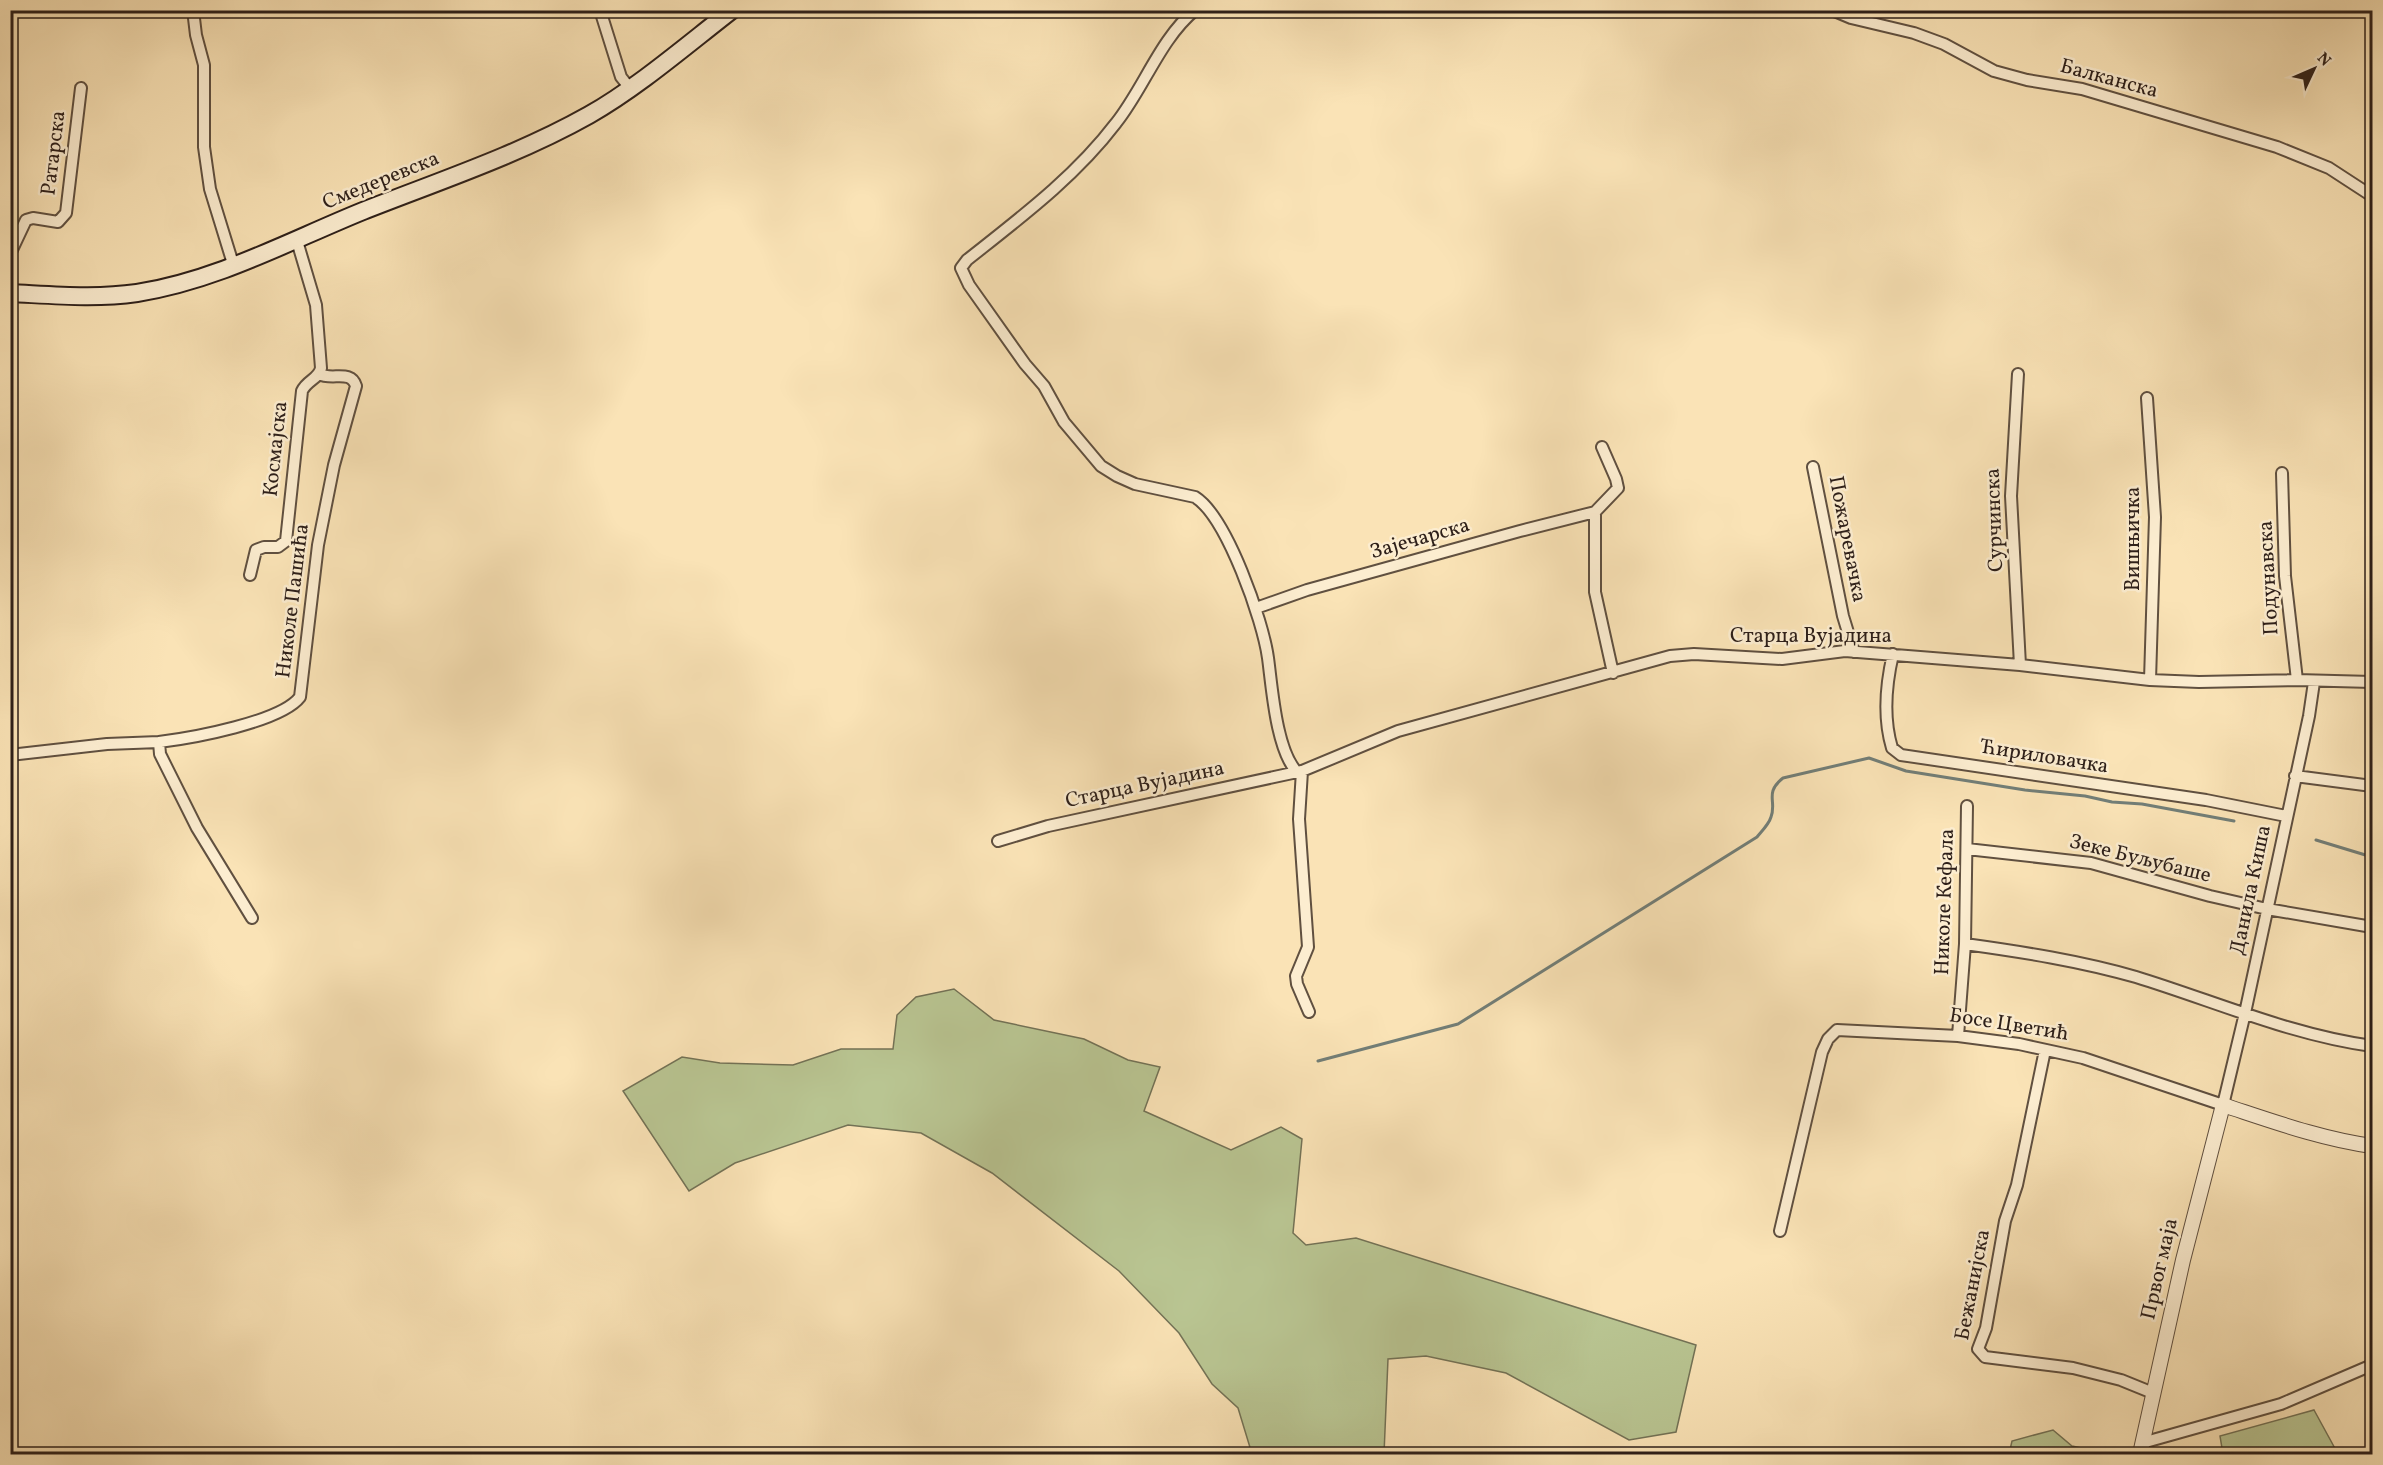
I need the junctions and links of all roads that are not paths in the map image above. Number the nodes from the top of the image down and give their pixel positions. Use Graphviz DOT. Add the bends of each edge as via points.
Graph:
graph roads {
  1 [pos="193,10"];
  2 [pos="600,10"];
  3 [pos="732,10"];
  4 [pos="1195,10"];
  5 [pos="1832,10"];
  6 [pos="629,87"];
  7 [pos="81,88"];
  8 [pos="2373,196"];
  9 [pos="297,241"];
  10 [pos="10,254"];
  11 [pos="234,267"];
  12 [pos="10,293"];
  13 [pos="319,374"];
  14 [pos="2018,374"];
  15 [pos="2147,398"];
  16 [pos="1602,447"];
  17 [pos="1813,467"];
  18 [pos="2282,473"];
  19 [pos="1595,512"];
  20 [pos="250,575"];
  21 [pos="1256,608"];
  22 [pos="1854,652"];
  23 [pos="1893,654"];
  24 [pos="2020,665"];
  25 [pos="1612,673"];
  26 [pos="2150,680"];
  27 [pos="2297,680"];
  28 [pos="2314,682"];
  29 [pos="2373,682"];
  30 [pos="159,742"];
  31 [pos="10,755"];
  32 [pos="1299,771"];
  33 [pos="2295,776"];
  34 [pos="2373,786"];
  35 [pos="1967,806"];
  36 [pos="2286,816"];
  37 [pos="998,841"];
  38 [pos="1967,849"];
  39 [pos="2267,909"];
  40 [pos="252,918"];
  41 [pos="2373,927"];
  42 [pos="1965,944"];
  43 [pos="1309,1012"];
  44 [pos="2245,1013"];
  45 [pos="1958,1036"];
  46 [pos="2373,1046"];
  47 [pos="2045,1050"];
  48 [pos="2223,1105"];
  49 [pos="2373,1146"];
  50 [pos="1780,1231"];
  51 [pos="2373,1365"];
  52 [pos="2153,1394"];
  53 [pos="2141,1449"];
  1 -- 11 [label="street" via="204,65 204,147 210,189"];
  2 -- 6 [label="street" via="621,77"];
  3 -- 6 [label="main road, Смедеревска"];
  4 -- 21 [label="street" via="1173,33 1116,123 1081,163 1039,204 961,268 969,285 1087,452 1117,477 1203,502 1230,547"];
  5 -- 8 [label="street, Балканска" via="1944,44 1994,71 2082,89 2277,147 2330,168"];
  6 -- 9 [label="main road, Смедеревска" via="588,115 540,140"];
  7 -- 10 [label="street, Ратарска" via="66,213 58,222 26,220"];
  9 -- 11 [label="main road, Смедеревска"];
  9 -- 13 [label="street" via="316,305"];
  11 -- 12 [label="main road, Смедеревска" via="125,294"];
  13 -- 20 [label="street, Космајска" via="302,391 286,541 278,548 256,550"];
  13 -- 30 [label="street, Николе Пашића" via="327,378 349,377 356,386 318,545 300,697 285,709 255,720"];
  14 -- 24 [label="street, Сурчинска" via="2011,496"];
  15 -- 26 [label="street, Вишњичка" via="2155,517"];
  16 -- 19 [label="street" via="1618,488"];
  17 -- 22 [label="street, Пожаревачка"];
  18 -- 27 [label="street, Подунавска" via="2285,576"];
  19 -- 21 [label="street, Зајечарска"];
  19 -- 25 [label="street" via="1595,592"];
  21 -- 32 [label="street" via="1264,634 1278,725 1290,763"];
  22 -- 23 [label="street, Старца Вујадина"];
  22 -- 25 [label="street, Старца Вујадина" via="1782,659 1684,655"];
  23 -- 24 [label="street, Старца Вујадина"];
  23 -- 36 [label="street, Ћириловачка" via="1887,714 1892,748 1901,754 2206,800"];
  24 -- 26 [label="street, Старца Вујадина"];
  25 -- 32 [label="street, Старца Вујадина" via="1398,731"];
  26 -- 27 [label="street, Старца Вујадина"];
  27 -- 28 [label="street, Старца Вујадина"];
  28 -- 29 [label="street, Старца Вујадина"];
  28 -- 33 [label="street, Данила Киша"];
  30 -- 31 [label="street"];
  30 -- 40 [label="street" via="160,754 192,819"];
  32 -- 37 [label="street, Старца Вујадина" via="1048,826"];
  32 -- 43 [label="street" via="1308,947 1296,976"];
  33 -- 34 [label="street"];
  33 -- 36 [label="street, Данила Киша"];
  35 -- 38 [label="street, Николе Кефала"];
  36 -- 39 [label="street, Данила Киша"];
  38 -- 39 [label="street, Зеке Буљубаше" via="2091,863"];
  38 -- 42 [label="street, Николе Кефала"];
  39 -- 41 [label="street, Зеке Буљубаше"];
  39 -- 44 [label="street, Данила Киша"];
  42 -- 44 [label="street" via="2089,964"];
  42 -- 45 [label="street, Николе Кефала"];
  44 -- 46 [label="street" via="2302,1031"];
  44 -- 48 [label="street, Данила Киша"];
  45 -- 47 [label="street, Босе Цветић"];
  45 -- 50 [label="street, Босе Цветић" via="1842,1029 1830,1035 1822,1052"];
  47 -- 48 [label="street, Босе Цветић" via="2083,1058"];
  47 -- 52 [label="street, Бежанијска" via="2017,1185 2005,1221 1986,1328 1978,1349 1985,1357 2073,1368 2121,1380"];
  48 -- 49 [label="street, Босе Цветић" via="2308,1133"];
  48 -- 52 [label="street, Првог маја"];
  51 -- 53 [label="street, Првог маја" via="2281,1404"];
  52 -- 53 [label="street, Првог маја"];
}
